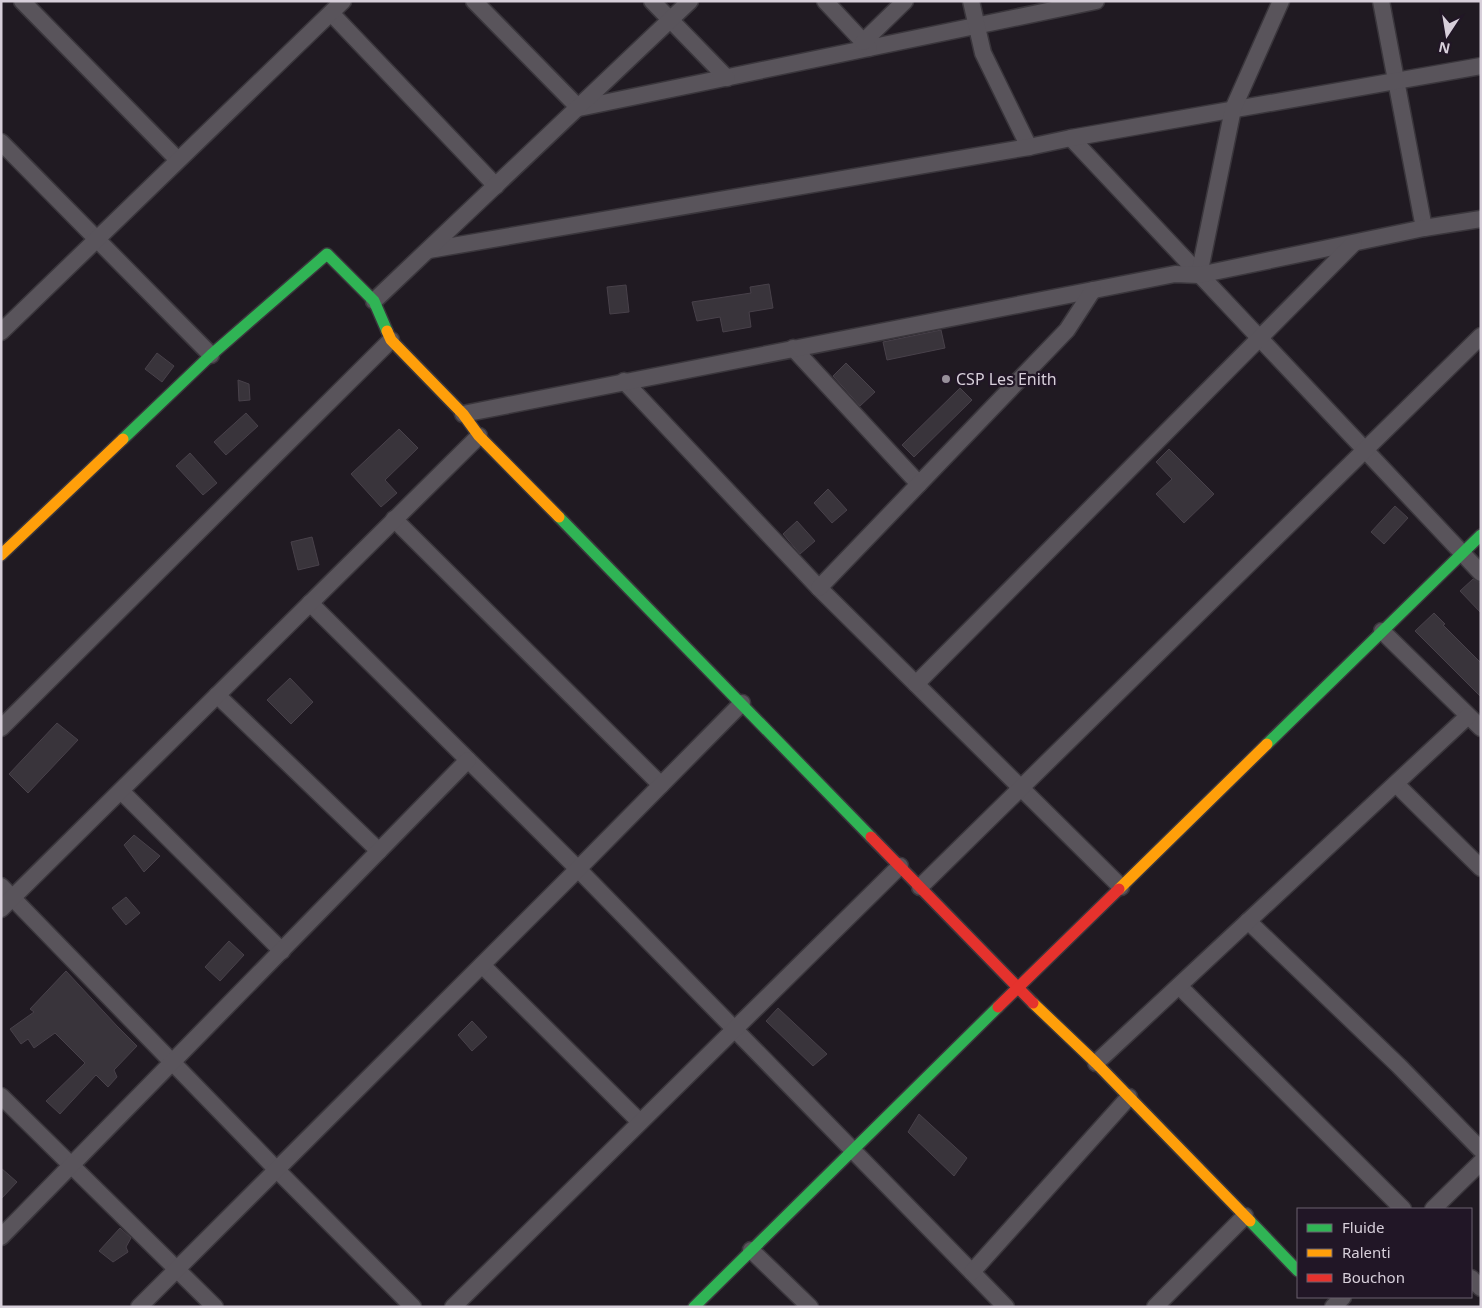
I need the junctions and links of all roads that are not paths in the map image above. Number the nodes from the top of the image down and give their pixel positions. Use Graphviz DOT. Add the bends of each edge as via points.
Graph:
graph roads {
  1 [pos="22,1"];
  2 [pos="474,1"];
  3 [pos="652,1"];
  4 [pos="690,1"];
  5 [pos="825,1"];
  6 [pos="905,1"];
  7 [pos="971,1"];
  8 [pos="1096,1"];
  9 [pos="1281,1"];
  10 [pos="1381,1"];
  11 [pos="337,7"];
  12 [pos="670,20"];
  13 [pos="976,25"];
  14 [pos="866,45"];
  15 [pos="1481,66"];
  16 [pos="726,78"];
  17 [pos="1396,81"];
  18 [pos="579,108"];
  19 [pos="1233,109"];
  20 [pos="1071,138"];
  21 [pos="1,142"];
  22 [pos="1029,146"];
  23 [pos="178,160"];
  24 [pos="496,186"];
  25 [pos="1481,219"];
  26 [pos="1424,228"];
  27 [pos="97,239"];
  28 [pos="1354,243"];
  29 [pos="429,250"];
  30 [pos="1199,275"];
  31 [pos="1093,290"];
  32 [pos="374,300"];
  33 [pos="1,332"];
  34 [pos="1481,336"];
  35 [pos="1259,339"];
  36 [pos="391,340"];
  37 [pos="793,348"];
  38 [pos="211,355"];
  39 [pos="624,381"];
  40 [pos="463,414"];
  41 [pos="479,436"];
  42 [pos="1364,450"];
  43 [pos="919,484"];
  44 [pos="394,519"];
  45 [pos="1481,535"];
  46 [pos="1462,554"];
  47 [pos="1,555"];
  48 [pos="1481,573"];
  49 [pos="819,588"];
  50 [pos="310,603"];
  51 [pos="1382,631"];
  52 [pos="916,684"];
  53 [pos="217,695"];
  54 [pos="742,703"];
  55 [pos="1468,716"];
  56 [pos="1,728"];
  57 [pos="1481,728"];
  58 [pos="468,760"];
  59 [pos="1396,784"];
  60 [pos="661,785"];
  61 [pos="1021,788"];
  62 [pos="121,791"];
  63 [pos="379,851"];
  64 [pos="900,866"];
  65 [pos="1481,868"];
  66 [pos="578,869"];
  67 [pos="1,886"];
  68 [pos="920,887"];
  69 [pos="1120,887"];
  70 [pos="7,904"];
  71 [pos="1248,921"];
  72 [pos="282,951"];
  73 [pos="482,965"];
  74 [pos="1179,986"];
  75 [pos="1017,988"];
  76 [pos="735,1029"];
  77 [pos="173,1062"];
  78 [pos="1096,1063"];
  79 [pos="1,1096"];
  80 [pos="1129,1097"];
  81 [pos="640,1122"];
  82 [pos="853,1150"];
  83 [pos="1481,1150"];
  84 [pos="1481,1162"];
  85 [pos="72,1165"];
  86 [pos="277,1170"];
  87 [pos="1401,1208"];
  88 [pos="1434,1208"];
  89 [pos="1245,1216"];
  90 [pos="1,1236"];
  91 [pos="752,1250"];
  92 [pos="177,1269"];
  93 [pos="1297,1270"];
  94 [pos="972,1272"];
  95 [pos="1472,1279"];
  96 [pos="1481,1288"];
  97 [pos="1342,1298"];
  98 [pos="139,1307"];
  99 [pos="215,1307"];
  100 [pos="413,1307"];
  101 [pos="453,1307"];
  102 [pos="694,1307"];
  103 [pos="810,1307"];
  104 [pos="1006,1307"];
  105 [pos="1155,1307"];
  106 [pos="1333,1307"];
  1 -- 23 [label="street"];
  2 -- 18 [label="street"];
  3 -- 12 [label="street"];
  4 -- 12 [label="street"];
  5 -- 14 [label="street"];
  6 -- 14 [label="street"];
  7 -- 13 [label="street"];
  8 -- 13 [label="street"];
  9 -- 19 [label="street"];
  10 -- 17 [label="street"];
  11 -- 23 [label="street"];
  11 -- 24 [label="street"];
  12 -- 16 [label="street"];
  12 -- 18 [label="street"];
  13 -- 14 [label="street"];
  13 -- 22 [label="street" via="983,53"];
  14 -- 16 [label="street"];
  15 -- 17 [label="street"];
  16 -- 18 [label="street"];
  17 -- 19 [label="street"];
  17 -- 26 [label="street"];
  18 -- 24 [label="street"];
  19 -- 20 [label="street"];
  19 -- 30 [label="street"];
  20 -- 22 [label="street"];
  20 -- 30 [label="street"];
  21 -- 27 [label="street"];
  22 -- 29 [label="street"];
  23 -- 27 [label="street"];
  24 -- 29 [label="street"];
  25 -- 26 [label="street"];
  26 -- 28 [label="street"];
  27 -- 33 [label="street"];
  27 -- 38 [label="street"];
  28 -- 30 [label="street"];
  28 -- 35 [label="street"];
  29 -- 32 [label="street"];
  30 -- 31 [label="street" via="1175,274"];
  30 -- 35 [label="street"];
  31 -- 37 [label="street"];
  31 -- 43 [label="street" via="1067,330"];
  32 -- 36 [label="street"];
  32 -- 38 [label="street" via="327,254"];
  34 -- 42 [label="street"];
  35 -- 42 [label="street"];
  35 -- 52 [label="street"];
  36 -- 40 [label="street"];
  36 -- 56 [label="street"];
  37 -- 39 [label="street"];
  37 -- 43 [label="street"];
  38 -- 47 [label="street"];
  39 -- 40 [label="street"];
  39 -- 49 [label="street"];
  40 -- 41 [label="street"];
  41 -- 44 [label="street"];
  41 -- 54 [label="street"];
  42 -- 46 [label="street"];
  42 -- 61 [label="street"];
  43 -- 49 [label="street"];
  44 -- 50 [label="street"];
  44 -- 60 [label="street"];
  45 -- 46 [label="street"];
  46 -- 48 [label="street"];
  46 -- 51 [label="street"];
  49 -- 52 [label="street"];
  50 -- 53 [label="street"];
  50 -- 58 [label="street"];
  51 -- 55 [label="street"];
  51 -- 69 [label="street"];
  52 -- 61 [label="street"];
  53 -- 62 [label="street"];
  53 -- 63 [label="street"];
  54 -- 60 [label="street"];
  54 -- 64 [label="street"];
  55 -- 57 [label="street"];
  55 -- 59 [label="street"];
  58 -- 63 [label="street"];
  58 -- 66 [label="street"];
  59 -- 65 [label="street"];
  59 -- 71 [label="street"];
  60 -- 66 [label="street"];
  61 -- 68 [label="street"];
  61 -- 69 [label="street"];
  62 -- 70 [label="street"];
  62 -- 72 [label="street"];
  63 -- 72 [label="street"];
  64 -- 68 [label="street"];
  64 -- 76 [label="street"];
  66 -- 73 [label="street"];
  66 -- 76 [label="street"];
  67 -- 70 [label="street"];
  68 -- 75 [label="street"];
  69 -- 75 [label="street"];
  70 -- 77 [label="street"];
  71 -- 74 [label="street"];
  71 -- 83 [label="street"];
  72 -- 77 [label="street"];
  73 -- 81 [label="street"];
  73 -- 86 [label="street"];
  74 -- 78 [label="street"];
  74 -- 87 [label="street"];
  75 -- 78 [label="street"];
  75 -- 82 [label="street"];
  76 -- 81 [label="street"];
  76 -- 82 [label="street"];
  77 -- 85 [label="street"];
  77 -- 86 [label="street"];
  78 -- 80 [label="street"];
  79 -- 85 [label="street"];
  80 -- 89 [label="street"];
  80 -- 94 [label="street"];
  81 -- 101 [label="street"];
  82 -- 91 [label="street"];
  82 -- 94 [label="street"];
  84 -- 88 [label="street"];
  85 -- 90 [label="street"];
  85 -- 92 [label="street"];
  86 -- 92 [label="street"];
  86 -- 100 [label="street"];
  89 -- 93 [label="street"];
  89 -- 105 [label="street"];
  91 -- 102 [label="street"];
  91 -- 103 [label="street"];
  92 -- 98 [label="street"];
  92 -- 99 [label="street"];
  94 -- 104 [label="street"];
  95 -- 96 [label="street"];
  97 -- 106 [label="street"];
}
